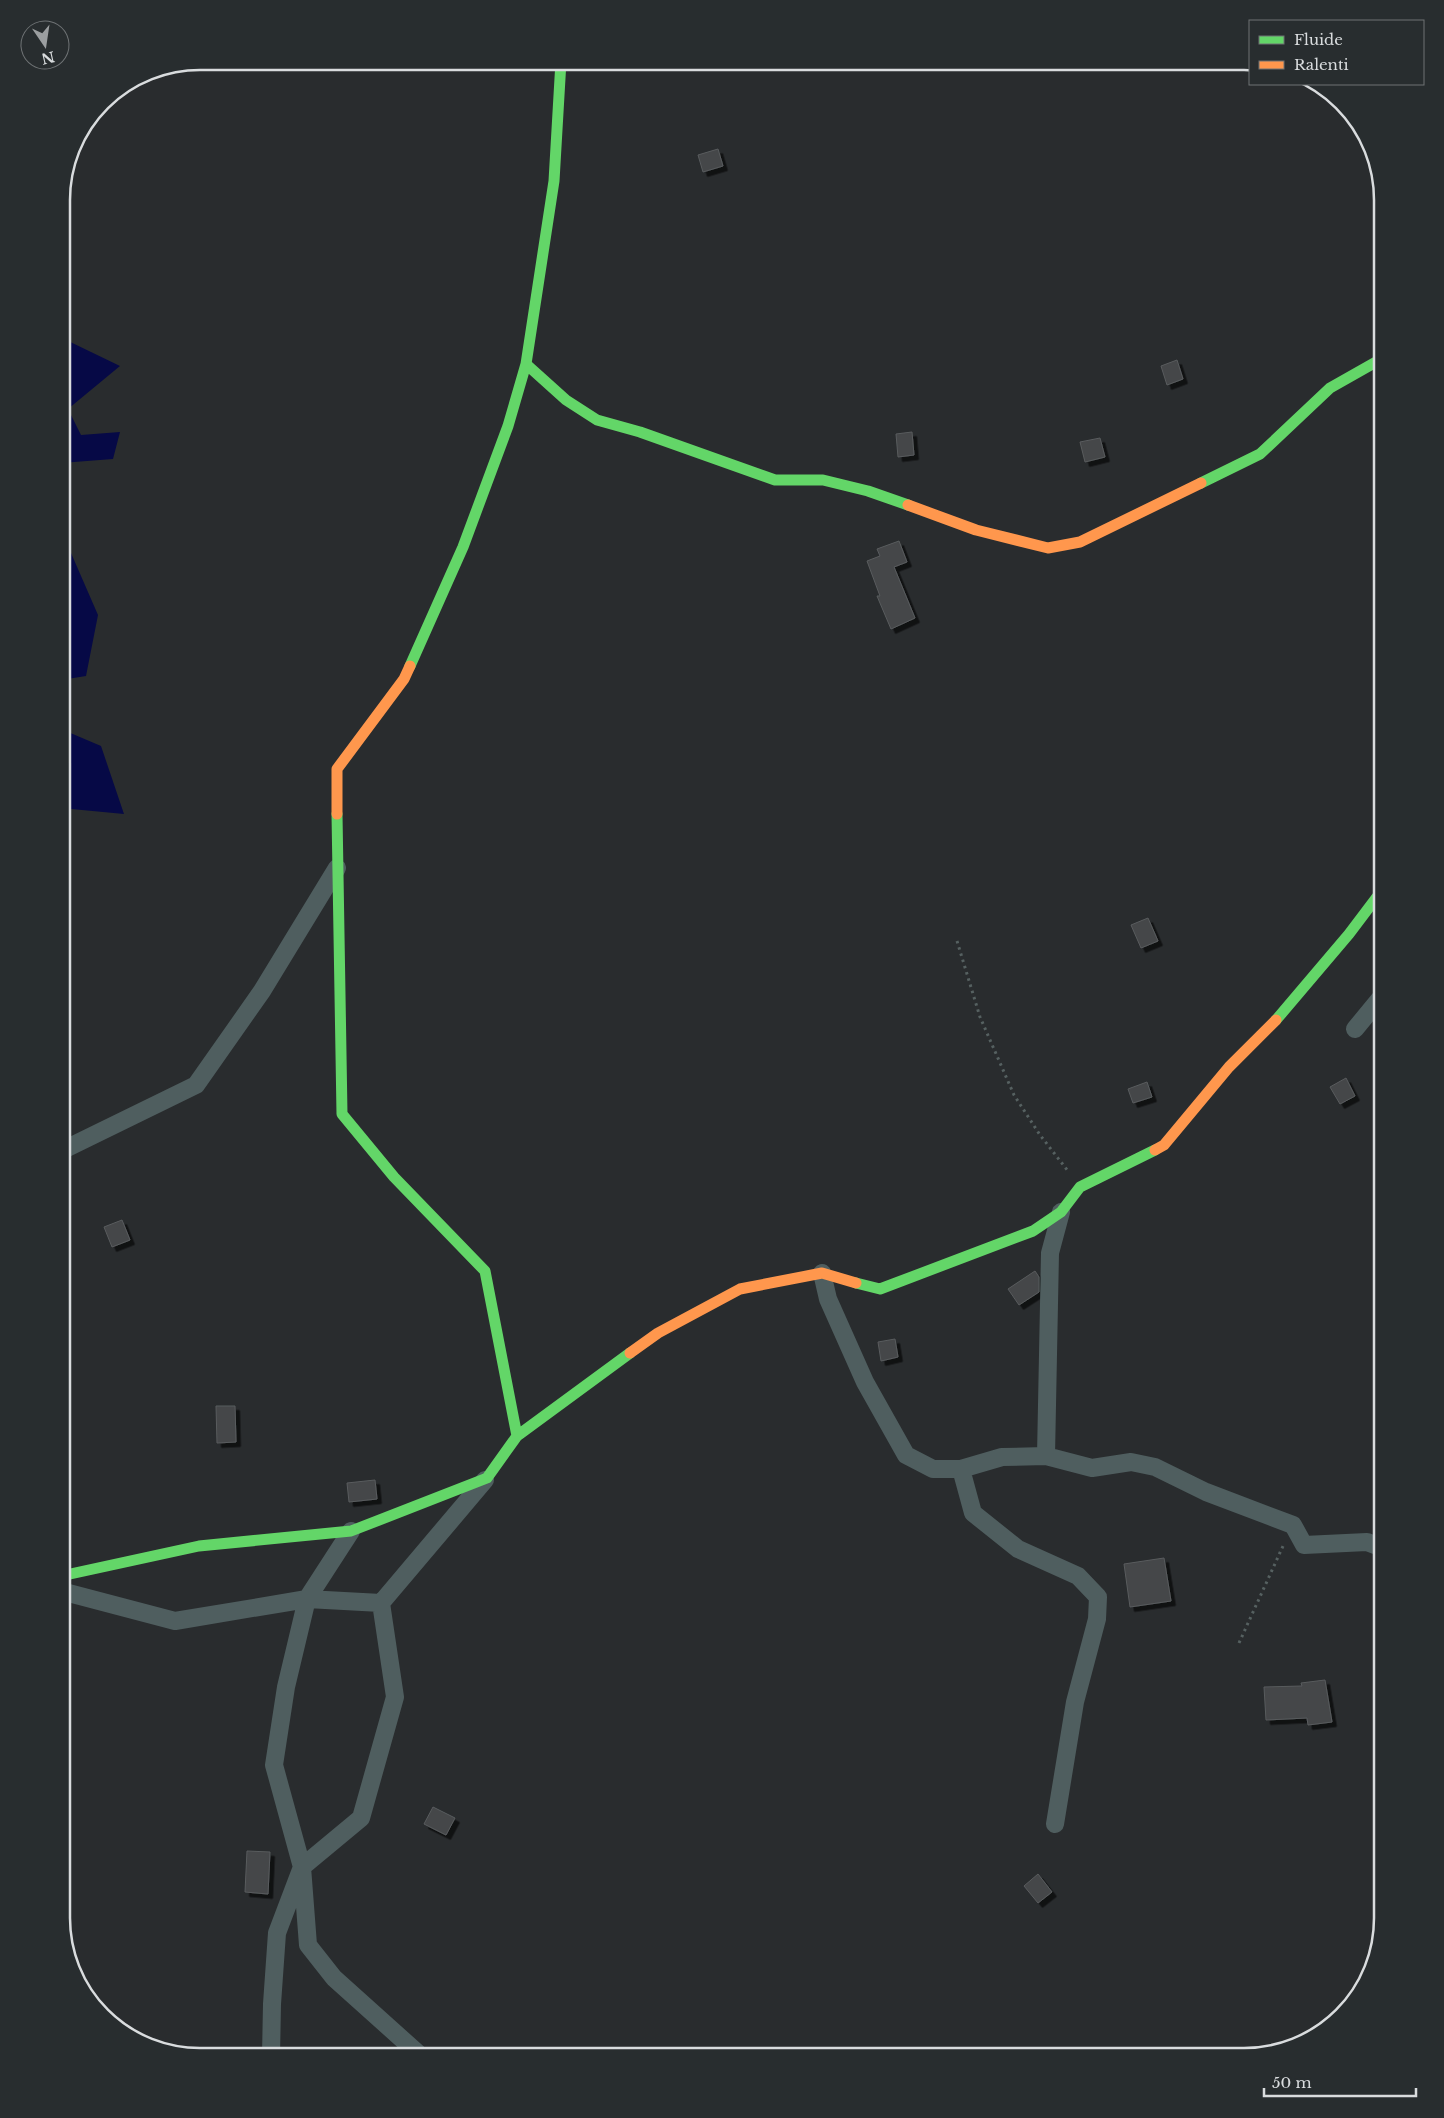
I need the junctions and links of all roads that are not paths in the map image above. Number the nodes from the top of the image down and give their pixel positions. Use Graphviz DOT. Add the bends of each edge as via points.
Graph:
graph roads {
  1 [pos="561,70"];
  2 [pos="1374,363"];
  3 [pos="526,364"];
  4 [pos="337,868"];
  5 [pos="1374,901"];
  6 [pos="1374,1006"];
  7 [pos="1355,1029"];
  8 [pos="70,1147"];
  9 [pos="1061,1212"];
  10 [pos="822,1273"];
  11 [pos="517,1436"];
  12 [pos="1046,1456"];
  13 [pos="961,1469"];
  14 [pos="487,1478"];
  15 [pos="351,1531"];
  16 [pos="1374,1545"];
  17 [pos="70,1574"];
  18 [pos="70,1593"];
  19 [pos="307,1599"];
  20 [pos="381,1602"];
  21 [pos="1055,1824"];
  22 [pos="302,1867"];
  23 [pos="271,2048"];
  24 [pos="413,2048"];
  1 -- 3 [label="street" via="554,181"];
  2 -- 3 [label="street" via="1330,388 1260,454 1080,542 1048,548 976,530 868,491 823,480 775,480 597,420 566,400"];
  3 -- 4 [label="street" via="508,426 463,547 404,679 337,768"];
  4 -- 8 [label="street" via="262,991 196,1086"];
  4 -- 11 [label="street" via="342,1114 394,1177 485,1271"];
  5 -- 9 [label="street" via="1280,1016 1229,1067 1164,1145 1080,1187"];
  6 -- 7 [label="street"];
  9 -- 10 [label="street" via="1033,1231 880,1289"];
  9 -- 12 [label="street" via="1050,1253"];
  10 -- 11 [label="street" via="740,1290 674,1325"];
  10 -- 13 [label="street" via="828,1300 865,1382 906,1455 932,1469"];
  11 -- 14 [label="street"];
  12 -- 13 [label="street" via="1002,1457"];
  12 -- 16 [label="street" via="1092,1468 1131,1462 1155,1467 1206,1492 1293,1524 1304,1545 1367,1542"];
  13 -- 21 [label="street" via="973,1513 1018,1548 1078,1576 1098,1597 1097,1619 1075,1702"];
  14 -- 15 [label="street"];
  14 -- 20 [label="street"];
  15 -- 17 [label="street" via="199,1546"];
  15 -- 19 [label="street"];
  18 -- 19 [label="street" via="175,1620"];
  19 -- 20 [label="street"];
  19 -- 22 [label="street" via="286,1688 274,1765"];
  20 -- 22 [label="street" via="395,1697 361,1818"];
  22 -- 23 [label="street" via="277,1933"];
  22 -- 24 [label="street" via="308,1945 334,1978"];
}
